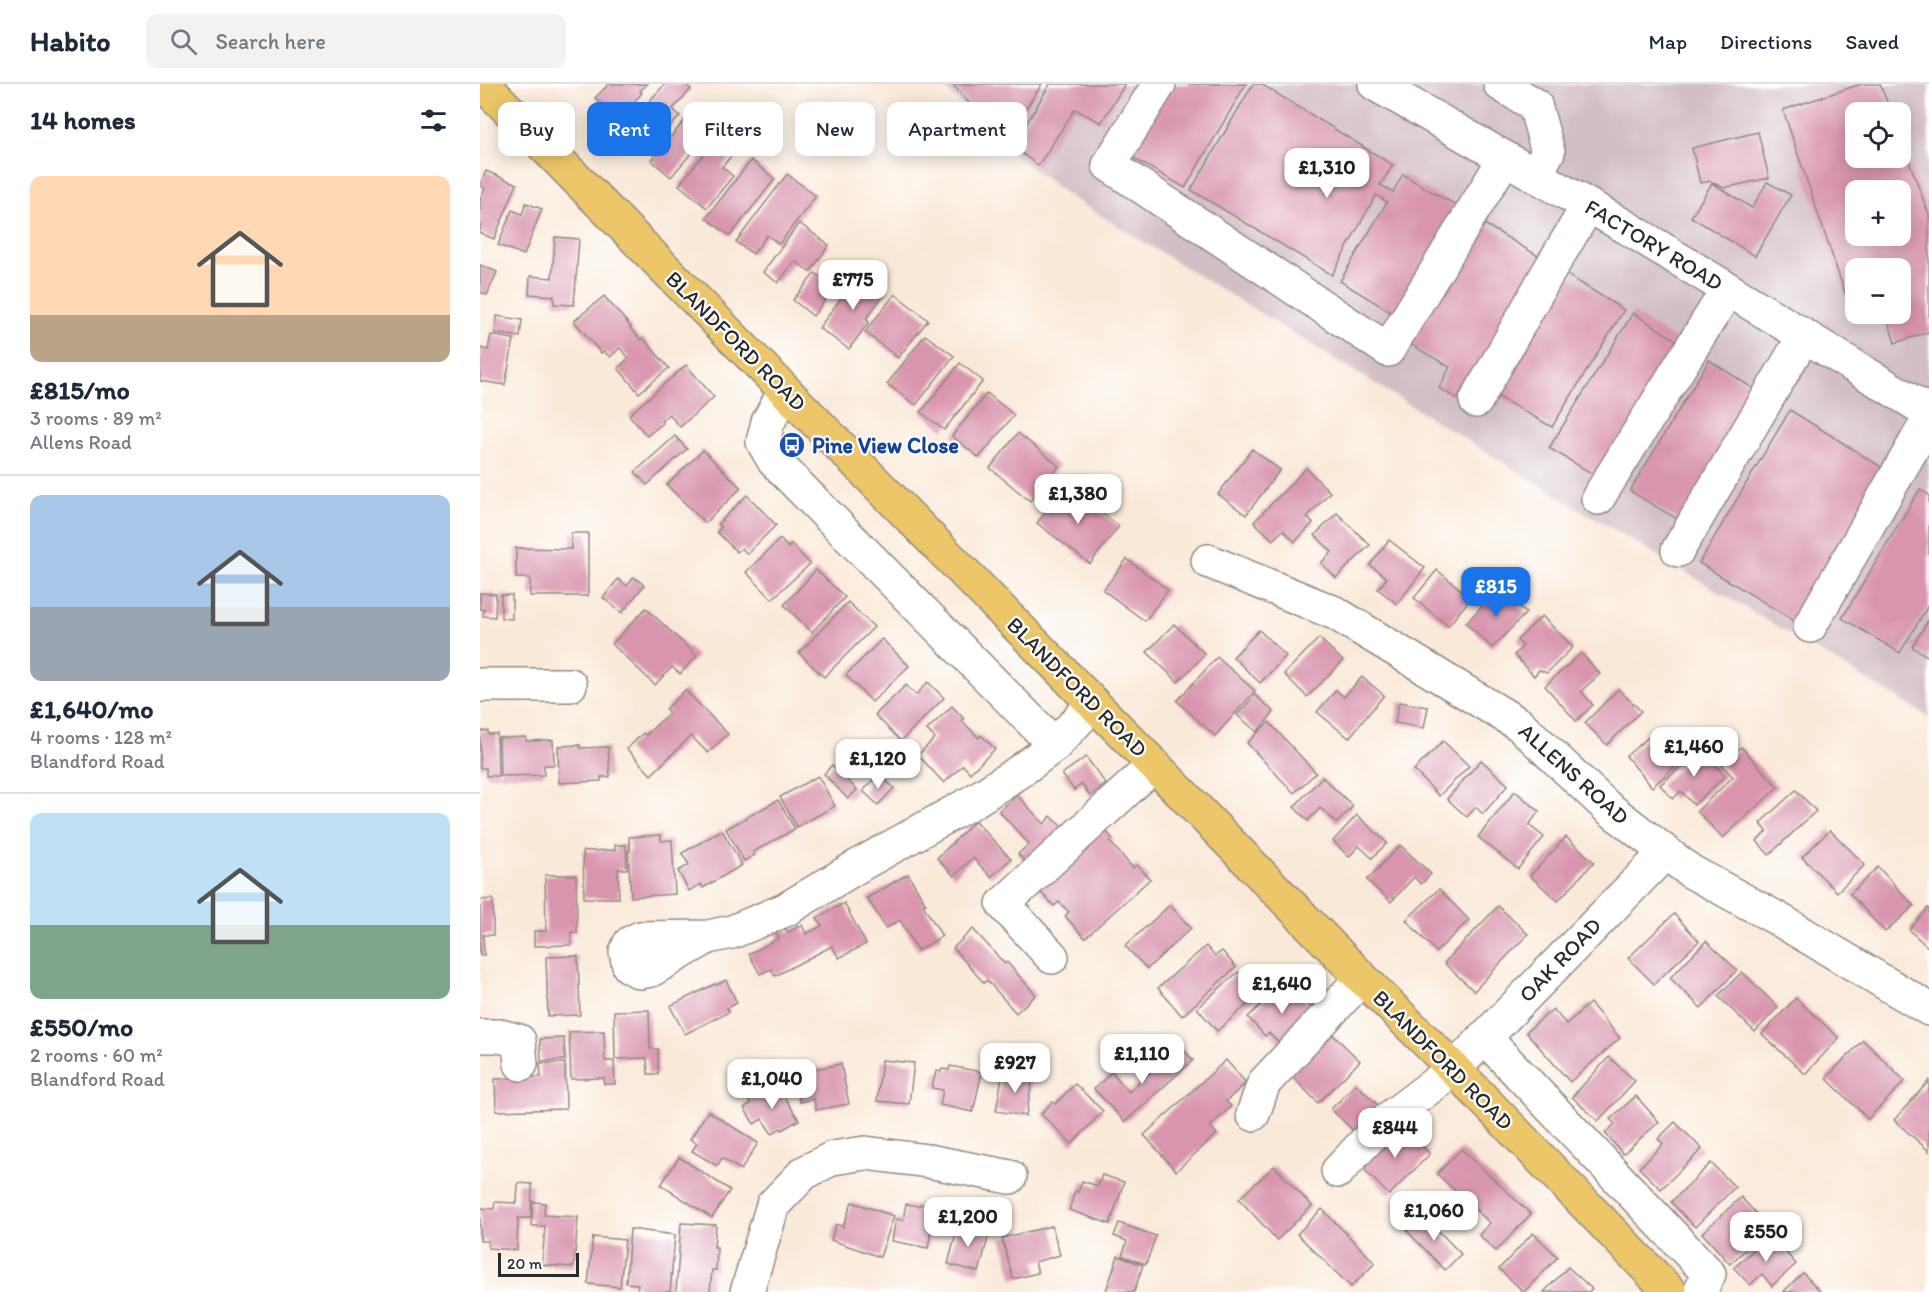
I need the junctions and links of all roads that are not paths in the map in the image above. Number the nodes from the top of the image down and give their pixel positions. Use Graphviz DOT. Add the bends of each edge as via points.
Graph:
graph roads {
  1 [pos="483,84"];
  2 [pos="1159,84"];
  3 [pos="1375,84"];
  4 [pos="1500,84"];
  5 [pos="1505,158"];
  6 [pos="1542,164"];
  7 [pos="1588,206"];
  8 [pos="1728,289"];
  9 [pos="1804,336"];
  10 [pos="785,391"];
  11 [pos="1476,401"];
  12 [pos="1929,412"];
  13 [pos="1929,419"];
  14 [pos="1598,498"];
  15 [pos="1678,550"];
  16 [pos="1208,561"];
  17 [pos="1810,626"];
  18 [pos="480,685"];
  19 [pos="570,686"];
  20 [pos="1093,704"];
  21 [pos="1055,746"];
  22 [pos="1154,765"];
  23 [pos="1666,852"];
  24 [pos="708,937"];
  25 [pos="1052,957"];
  26 [pos="1362,978"];
  27 [pos="1929,1009"];
  28 [pos="480,1036"];
  29 [pos="1484,1037"];
  30 [pos="521,1064"];
  31 [pos="1454,1069"];
  32 [pos="1253,1114"];
  33 [pos="1338,1171"];
  34 [pos="1010,1177"];
  35 [pos="1661,1288"];
  36 [pos="747,1292"];
  37 [pos="1700,1292"];
  1 -- 10 [label="main road, BLANDFORD ROAD"];
  2 -- 5 [label="street" via="1109,165 1388,350"];
  3 -- 5 [label="street, FACTORY ROAD"];
  4 -- 6 [label="street" via="1535,105"];
  5 -- 6 [label="street, FACTORY ROAD"];
  6 -- 7 [label="street, FACTORY ROAD"];
  7 -- 8 [label="street, FACTORY ROAD"];
  7 -- 11 [label="street"];
  8 -- 9 [label="street, FACTORY ROAD"];
  8 -- 14 [label="street"];
  9 -- 12 [label="street, FACTORY ROAD"];
  9 -- 15 [label="street"];
  10 -- 20 [label="main road, BLANDFORD ROAD"];
  10 -- 21 [label="street" via="768,422 763,442 774,461"];
  13 -- 17 [label="street"];
  16 -- 23 [label="street, ALLENS ROAD" via="1335,613 1520,725 1607,807"];
  18 -- 19 [label="street"];
  20 -- 21 [label="street"];
  20 -- 22 [label="main road, BLANDFORD ROAD"];
  21 -- 24 [label="street" via="974,801 785,910 732,932"];
  22 -- 25 [label="street" via="1004,904"];
  22 -- 26 [label="main road, BLANDFORD ROAD"];
  23 -- 27 [label="street, ALLENS ROAD" via="1690,871"];
  23 -- 29 [label="street, OAK ROAD"];
  26 -- 31 [label="main road, BLANDFORD ROAD"];
  26 -- 32 [label="street" via="1264,1083"];
  28 -- 30 [label="street" via="519,1041"];
  29 -- 31 [label="street, OAK ROAD"];
  29 -- 37 [label="street" via="1709,1274"];
  31 -- 33 [label="street, OAK ROAD" via="1384,1122"];
  31 -- 35 [label="main road, BLANDFORD ROAD"];
  34 -- 36 [label="street" via="865,1153 832,1158 804,1173 773,1205"];
}
